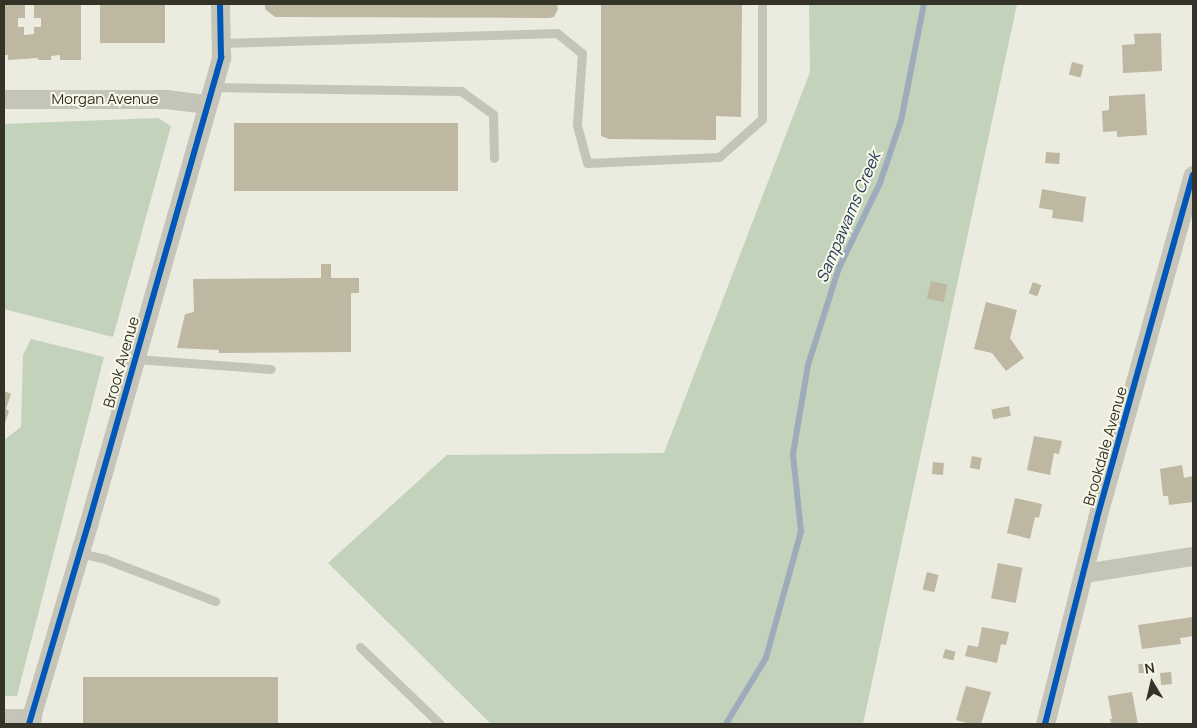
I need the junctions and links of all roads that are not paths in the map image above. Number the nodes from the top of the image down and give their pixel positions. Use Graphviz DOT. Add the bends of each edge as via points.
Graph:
graph roads {
  1 [pos="220,4"];
  2 [pos="762,4"];
  3 [pos="221,43"];
  4 [pos="209,96"];
  5 [pos="4,99"];
  6 [pos="494,158"];
  7 [pos="1193,175"];
  8 [pos="135,359"];
  9 [pos="270,369"];
  10 [pos="80,553"];
  11 [pos="1193,556"];
  12 [pos="1084,574"];
  13 [pos="215,602"];
  14 [pos="360,647"];
  15 [pos="4,718"];
  16 [pos="30,721"];
  17 [pos="440,724"];
  18 [pos="1045,724"];
  1 -- 3 [label="street, Brook Avenue"];
  2 -- 3 [label="lane" via="762,119 719,157 587,163 577,125 582,52 557,33"];
  3 -- 4 [label="street, Brook Avenue" via="221,57"];
  4 -- 5 [label="street, Morgan Avenue"];
  4 -- 6 [label="lane" via="461,92 493,114"];
  4 -- 8 [label="street, Brook Avenue"];
  7 -- 12 [label="street, Brookdale Avenue"];
  8 -- 9 [label="lane"];
  8 -- 10 [label="street, Brook Avenue"];
  10 -- 13 [label="lane" via="105,559"];
  10 -- 16 [label="street, Brook Avenue"];
  11 -- 12 [label="street"];
  12 -- 18 [label="street, Brookdale Avenue"];
  14 -- 17 [label="lane"];
  15 -- 16 [label="street"];
}
